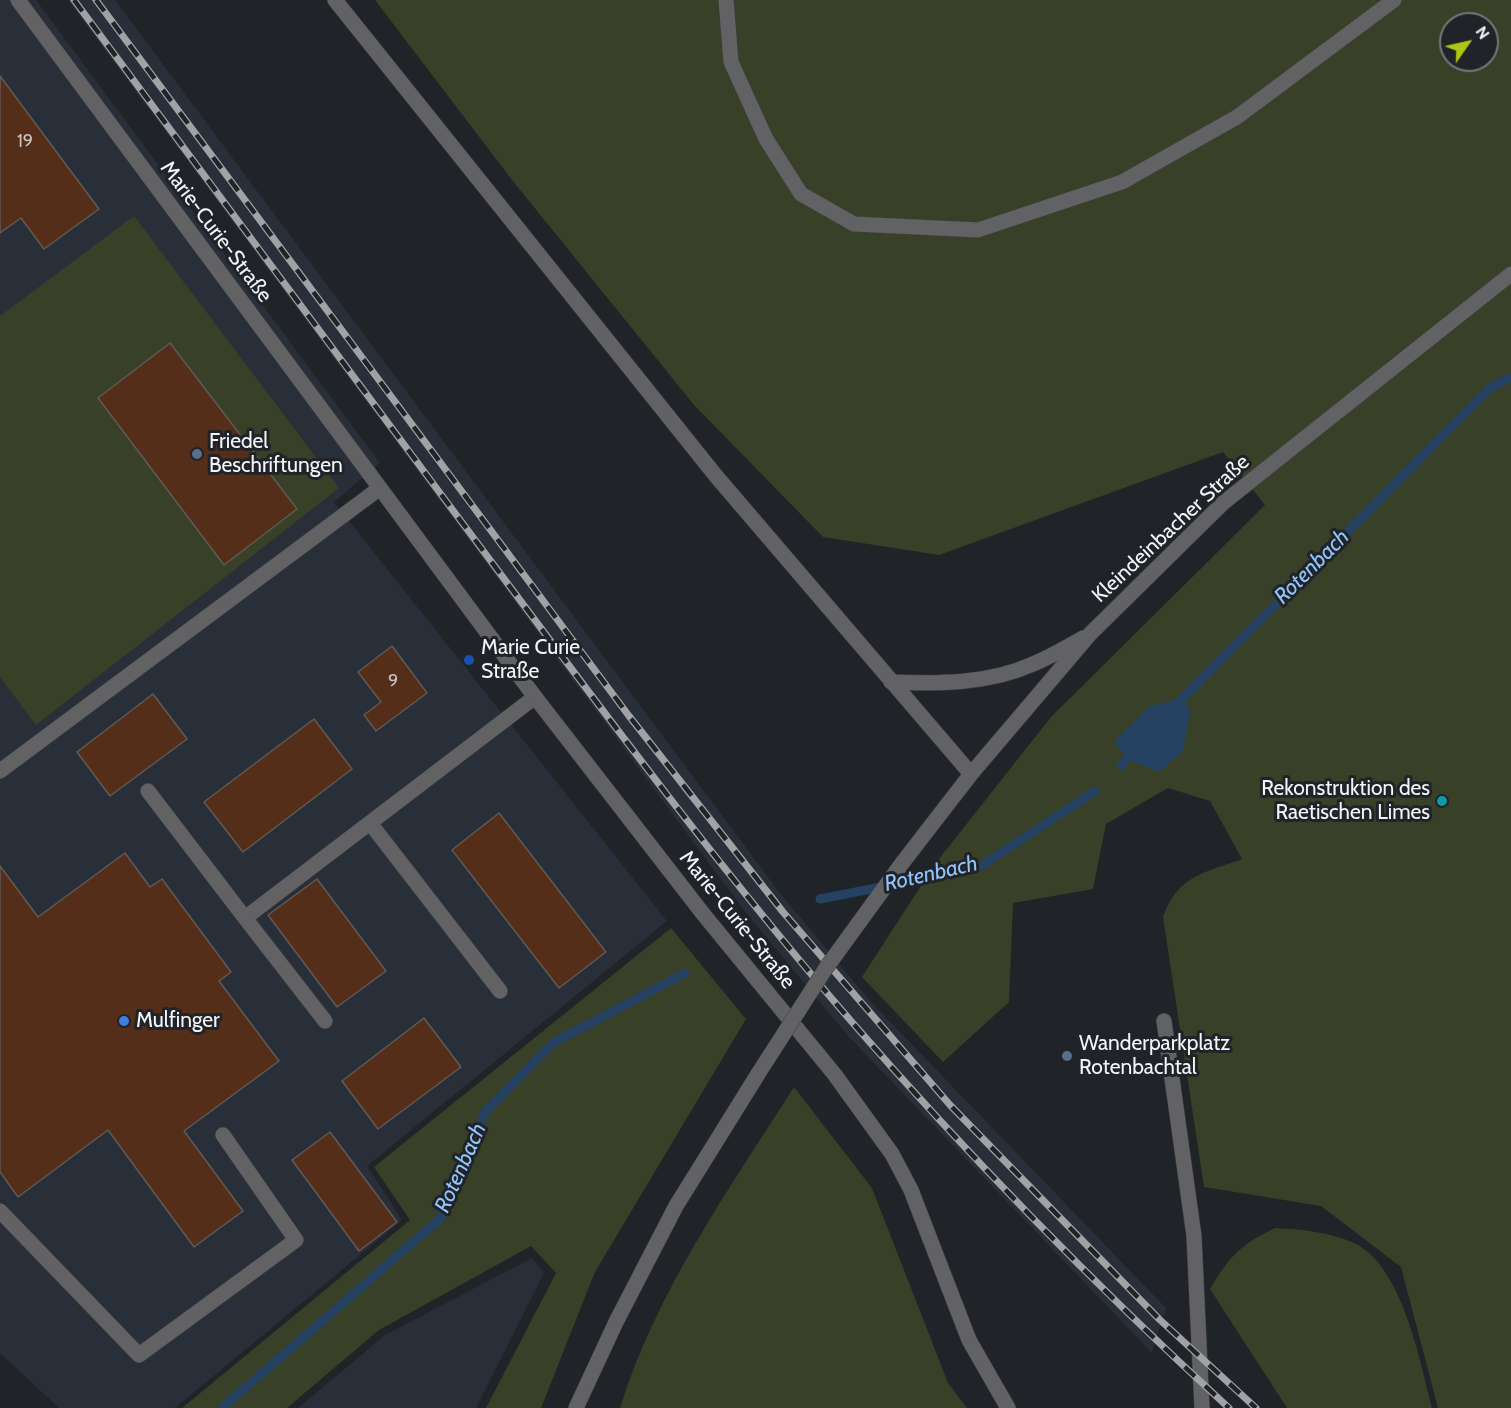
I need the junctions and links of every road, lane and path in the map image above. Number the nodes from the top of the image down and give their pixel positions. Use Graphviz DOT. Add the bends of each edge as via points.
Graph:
graph roads {
  1 [pos="18,0"];
  2 [pos="335,0"];
  3 [pos="726,0"];
  4 [pos="1394,0"];
  5 [pos="1511,274"];
  6 [pos="380,488"];
  7 [pos="1090,634"];
  8 [pos="891,682"];
  9 [pos="535,697"];
  10 [pos="0,771"];
  11 [pos="971,774"];
  12 [pos="148,791"];
  13 [pos="370,823"];
  14 [pos="245,918"];
  15 [pos="500,991"];
  16 [pos="325,1021"];
  17 [pos="1164,1021"];
  18 [pos="223,1135"];
  19 [pos="0,1211"];
  20 [pos="576,1408"];
  21 [pos="1008,1408"];
  22 [pos="1202,1408"];
  1 -- 6 [label="street, Marie-Curie-Straße"];
  2 -- 8 [label="street" via="709,467"];
  3 -- 4 [label="street" via="731,62 766,140 801,194 854,224 978,230 1122,182 1237,117"];
  5 -- 7 [label="street, Kleindeinbacher Straße" via="1223,503"];
  6 -- 9 [label="street, Marie-Curie-Straße"];
  6 -- 10 [label="street"];
  7 -- 8 [label="street" via="1032,665 984,678 941,684"];
  7 -- 11 [label="street, Kleindeinbacher Straße"];
  8 -- 11 [label="street"];
  9 -- 13 [label="street"];
  9 -- 21 [label="street, Marie-Curie-Straße" via="704,915 835,1075 892,1154 911,1190 969,1340"];
  11 -- 20 [label="street, Kleindeinbacher Straße, bridge" via="826,968 758,1074 676,1206"];
  12 -- 14 [label="street"];
  13 -- 14 [label="street"];
  13 -- 15 [label="street"];
  14 -- 16 [label="street"];
  17 -- 22 [label="street" via="1194,1236"];
  18 -- 19 [label="street" via="296,1240 139,1355"];
}
